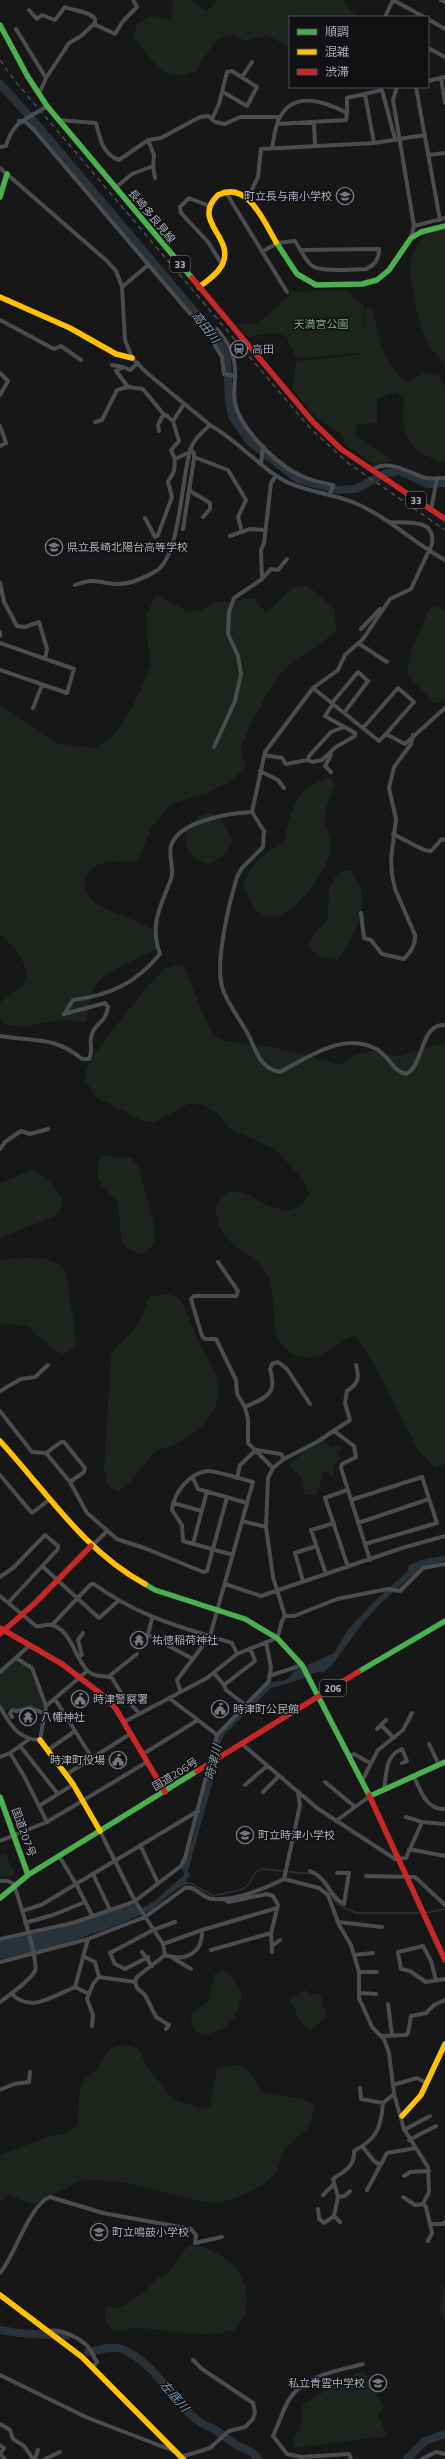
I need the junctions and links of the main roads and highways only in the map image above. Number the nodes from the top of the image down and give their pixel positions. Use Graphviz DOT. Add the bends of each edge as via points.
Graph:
graph roads {
  1 [pos="0,25"];
  2 [pos="3,38"];
  3 [pos="6,174"];
  4 [pos="0,197"];
  5 [pos="445,226"];
  6 [pos="199,287"];
  7 [pos="0,297"];
  8 [pos="132,358"];
  9 [pos="445,519"];
  10 [pos="0,1441"];
  11 [pos="91,1546"];
  12 [pos="445,1621"];
  13 [pos="1,1631"];
  14 [pos="320,1695"];
  15 [pos="40,1740"];
  16 [pos="445,1762"];
  17 [pos="165,1792"];
  18 [pos="370,1796"];
  19 [pos="0,1797"];
  20 [pos="100,1831"];
  21 [pos="28,1875"];
  22 [pos="0,1898"];
  23 [pos="445,1960"];
  24 [pos="445,2044"];
  25 [pos="402,2116"];
  26 [pos="0,2295"];
  27 [pos="182,2458"];
  1 -- 2 [label="main road, 長崎多良見線 / 33"];
  2 -- 6 [label="main road, 長崎多良見線 / 33" via="47,106"];
  3 -- 4 [label="main road"];
  5 -- 6 [label="main road" via="421,232 411,238 384,276 370,283 316,285 301,277 248,198 239,192 225,191 216,195 209,206 208,217 225,247 226,256 217,274"];
  6 -- 9 [label="main road, 長崎多良見線 / 33" via="313,422 341,449"];
  7 -- 8 [label="main road" via="70,328 116,354"];
  10 -- 11 [label="main road" via="71,1526"];
  11 -- 13 [label="main road" via="23,1615"];
  11 -- 14 [label="main road" via="141,1584 245,1619 277,1638 302,1665"];
  12 -- 14 [label="main road, 国道206号 / 206"];
  13 -- 17 [label="main road" via="81,1676 106,1697 124,1722"];
  14 -- 17 [label="main road, 国道206号 / 206"];
  14 -- 18 [label="main road"];
  15 -- 20 [label="main road" via="68,1774 85,1800"];
  16 -- 18 [label="main road"];
  17 -- 20 [label="main road, 国道206号 / 206"];
  18 -- 23 [label="main road"];
  19 -- 21 [label="main road, 国道207号"];
  20 -- 21 [label="main road, 国道206号 / 206"];
  21 -- 22 [label="main road, 国道206号 / 206"];
  24 -- 25 [label="main road" via="410,2111"];
  26 -- 27 [label="main road" via="93,2367"];
}
